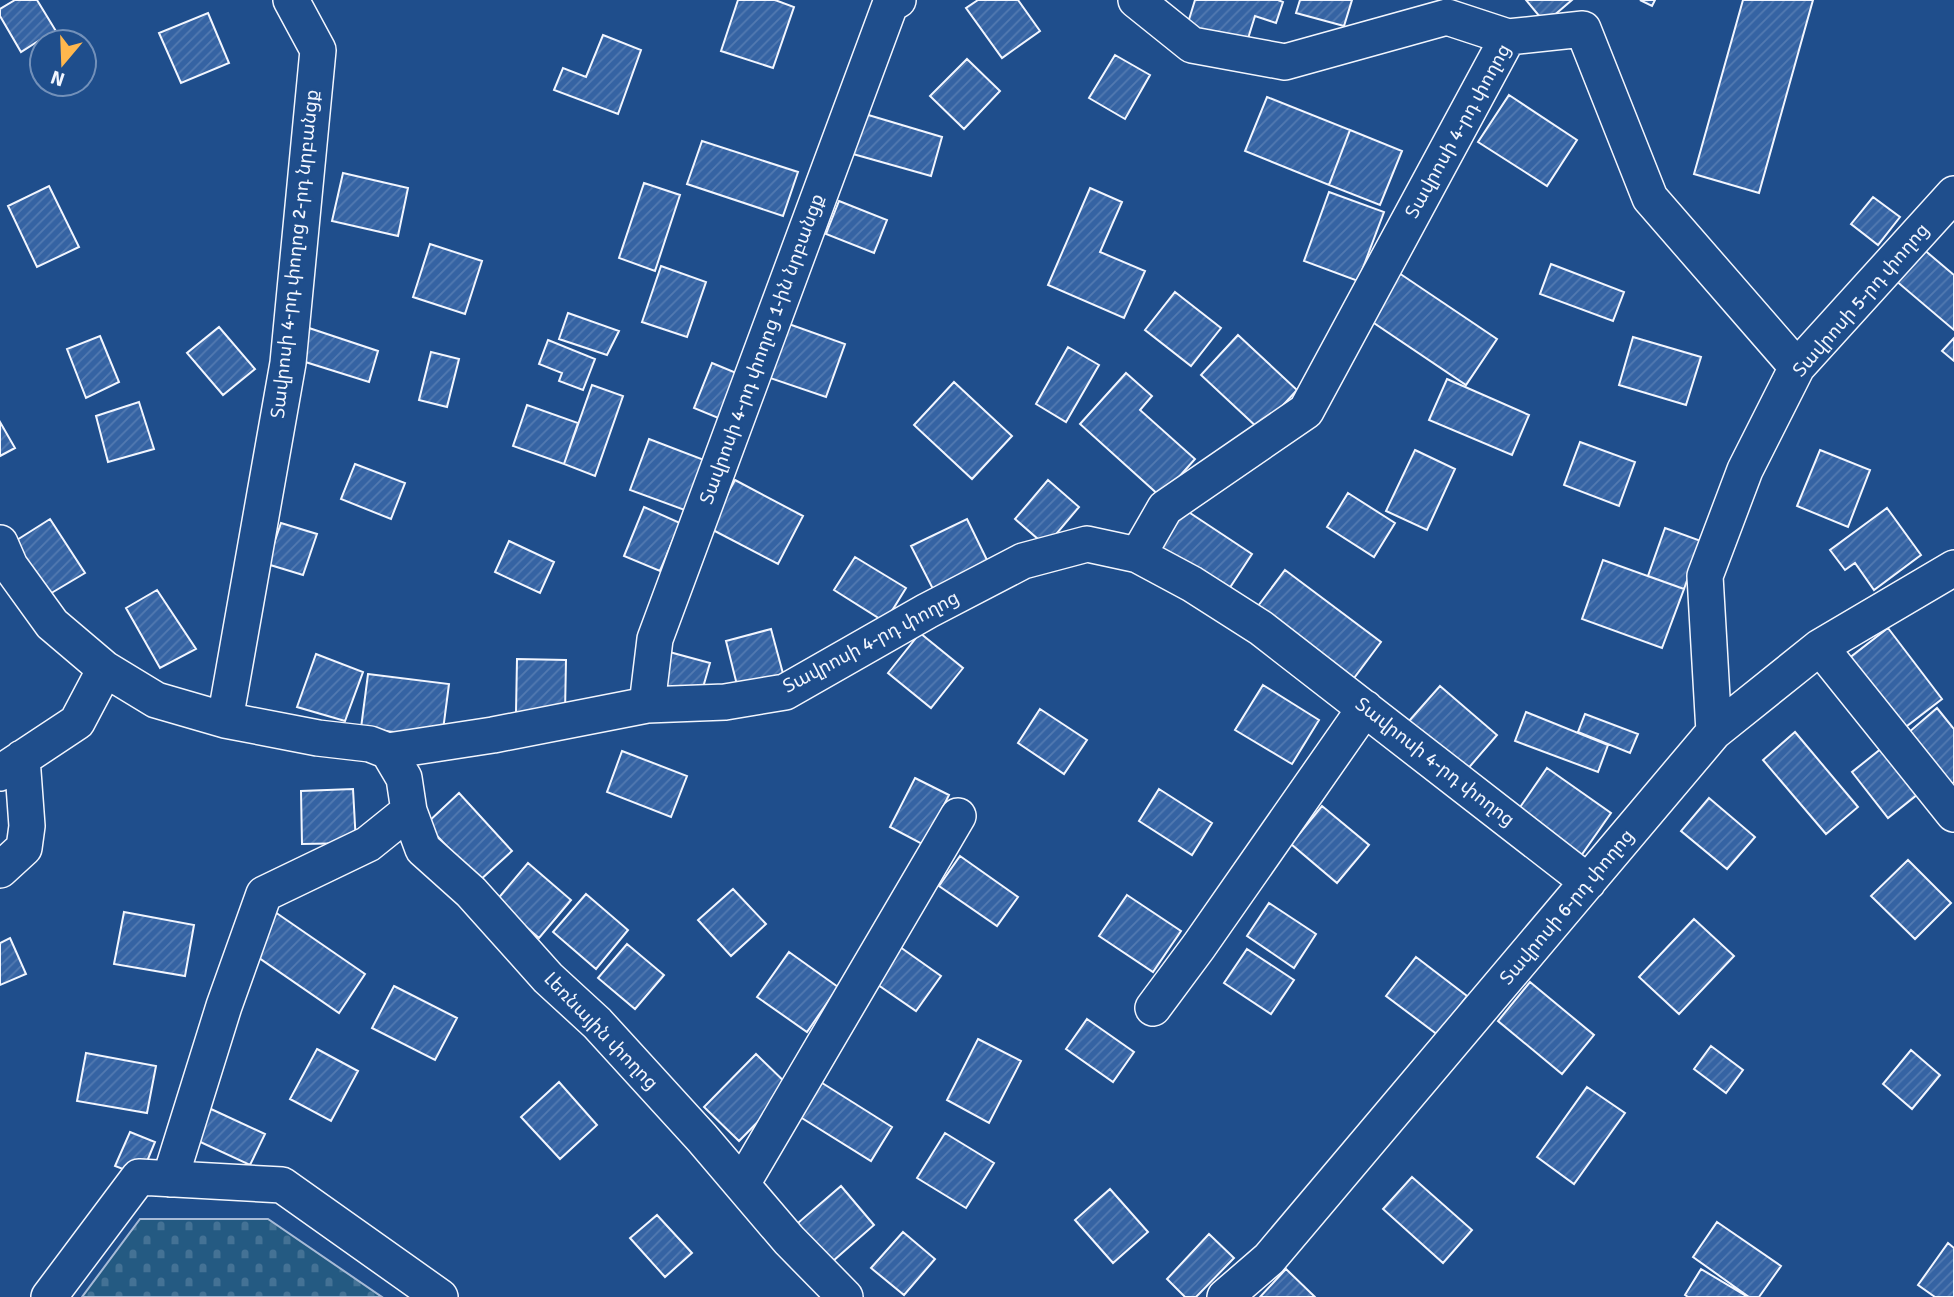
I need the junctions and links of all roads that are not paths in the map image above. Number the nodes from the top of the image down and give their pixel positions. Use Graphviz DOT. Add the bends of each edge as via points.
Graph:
graph roads {
  1 [pos="291,0"];
  2 [pos="898,0"];
  3 [pos="1136,0"];
  4 [pos="1508,37"];
  5 [pos="1954,194"];
  6 [pos="1797,367"];
  7 [pos="0,544"];
  8 [pos="1138,555"];
  9 [pos="1954,568"];
  10 [pos="1820,647"];
  11 [pos="105,669"];
  12 [pos="647,705"];
  13 [pos="1365,708"];
  14 [pos="225,720"];
  15 [pos="1714,732"];
  16 [pos="388,751"];
  17 [pos="11,766"];
  18 [pos="409,811"];
  19 [pos="1954,814"];
  20 [pos="958,816"];
  21 [pos="0,870"];
  22 [pos="1588,883"];
  23 [pos="1153,1008"];
  24 [pos="170,1179"];
  25 [pos="742,1184"];
  26 [pos="49,1297"];
  27 [pos="440,1297"];
  28 [pos="845,1297"];
  29 [pos="1225,1297"];
  1 -- 14 [label="street, Տավրոսի 4-րդ փողոց 2-րդ նրբանցք" via="317,50 315,77 288,363"];
  2 -- 12 [label="street, Տավրոսի 4-րդ փողոց 1-ին նրբանցք" via="890,5 655,639"];
  3 -- 4 [label="street" via="1192,44 1285,62 1447,17"];
  4 -- 6 [label="street, Տավրոսի 4-րդ փողոց" via="1583,29 1650,198"];
  4 -- 8 [label="street, Տավրոսի 4-րդ փողոց" via="1306,411 1165,508"];
  5 -- 6 [label="street, Տավրոսի 5-րդ փողոց"];
  6 -- 15 [label="street, Տավրոսի 5-րդ փողոց" via="1745,470 1705,576"];
  7 -- 11 [label="street" via="10,566 52,624"];
  8 -- 12 [label="street, Տավրոսի 4-րդ փողոց" via="1087,544 1023,561 785,692 725,702"];
  8 -- 13 [label="street, Տավրոսի 4-րդ փողոց" via="1261,628"];
  9 -- 10 [label="street, Տավրոսի 6-րդ փողոց"];
  10 -- 15 [label="street, Տավրոսի 6-րդ փողոց"];
  10 -- 19 [label="street"];
  11 -- 14 [label="street" via="156,700"];
  11 -- 17 [label="street" via="77,722"];
  12 -- 16 [label="street, Տավրոսի 4-րդ փողոց"];
  13 -- 22 [label="street, Տավրոսի 4-րդ փողոց"];
  13 -- 23 [label="street"];
  14 -- 16 [label="street" via="370,744"];
  15 -- 22 [label="street, Տավրոսի 6-րդ փողոց"];
  16 -- 18 [label="street, Լեռնային փողոց" via="404,778"];
  17 -- 21 [label="street" via="27,826 24,848"];
  18 -- 24 [label="street" via="368,844 264,894"];
  18 -- 25 [label="street, Լեռնային փողոց" via="423,849 471,892 548,978 597,1023"];
  20 -- 25 [label="street"];
  22 -- 29 [label="street, Տավրոսի 6-րդ փողոց" via="1269,1259"];
  24 -- 26 [label="street" via="139,1177"];
  24 -- 27 [label="street" via="282,1185"];
  25 -- 28 [label="street, Լեռնային փողոց"];
}
